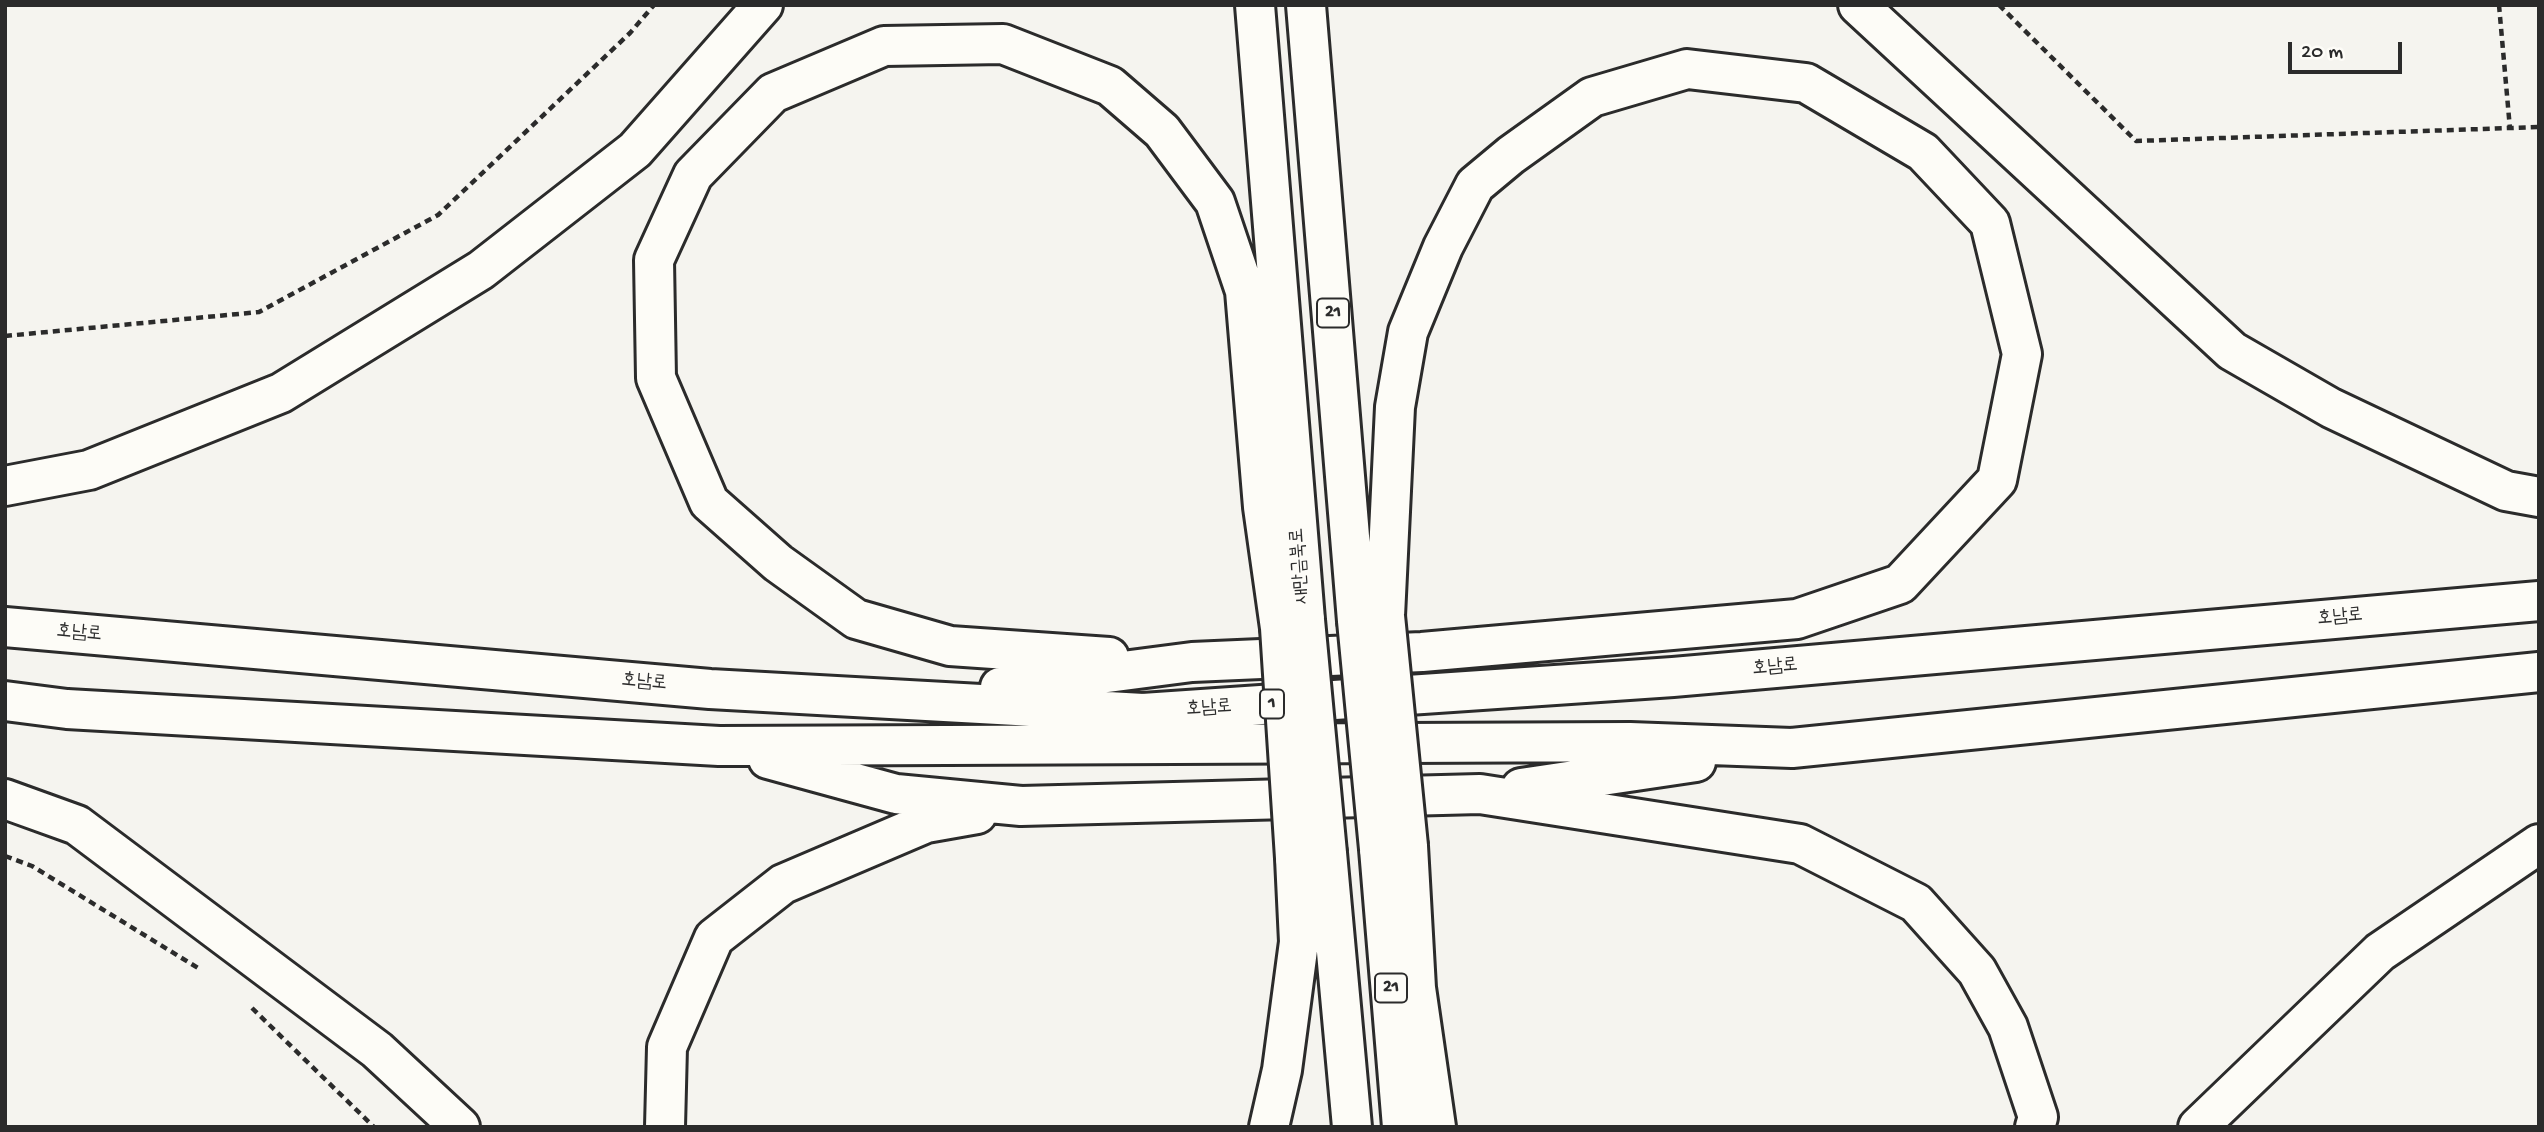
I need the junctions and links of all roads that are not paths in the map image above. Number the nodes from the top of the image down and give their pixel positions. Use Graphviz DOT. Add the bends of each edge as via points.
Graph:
graph roads {
  1 [pos="763,5"];
  2 [pos="1255,5"];
  3 [pos="1306,5"];
  4 [pos="1858,5"];
  5 [pos="1282,320"];
  6 [pos="5,486"];
  7 [pos="2539,497"];
  8 [pos="1264,507"];
  9 [pos="2539,601"];
  10 [pos="1371,618"];
  11 [pos="1292,624"];
  12 [pos="5,627"];
  13 [pos="1422,652"];
  14 [pos="1192,662"];
  15 [pos="2539,672"];
  16 [pos="1673,677"];
  17 [pos="867,699"];
  18 [pos="5,702"];
  19 [pos="719,746"];
  20 [pos="1792,748"];
  21 [pos="1480,794"];
  22 [pos="5,799"];
  23 [pos="1021,806"];
  24 [pos="2539,845"];
  25 [pos="1394,847"];
  26 [pos="1311,855"];
  27 [pos="1299,942"];
  28 [pos="1416,988"];
  29 [pos="460,1127"];
  30 [pos="665,1127"];
  31 [pos="1269,1127"];
  32 [pos="1343,1127"];
  33 [pos="1352,1127"];
  34 [pos="1402,1127"];
  35 [pos="1408,1127"];
  36 [pos="1436,1127"];
  37 [pos="2035,1127"];
  38 [pos="2199,1127"];
  1 -- 6 [label="highway" via="635,150 481,270 281,393 89,470"];
  2 -- 5 [label="highway, 새만금북로"];
  3 -- 10 [label="highway, 21" via="1332,300"];
  4 -- 7 [label="highway" via="2232,351 2343,414 2506,491"];
  5 -- 8 [label="highway"];
  5 -- 11 [label="highway, 새만금북로"];
  8 -- 11 [label="highway"];
  8 -- 14 [label="highway" via="1245,291 1215,202 1161,131 1110,86 1003,44 884,46 774,93 693,175 654,260 656,378 709,502 778,563 856,619 950,646"];
  9 -- 16 [label="highway, 호남로 / 1"];
  10 -- 13 [label="highway" via="1408,332 1443,247 1475,185 1592,97 1686,69 1806,83 1923,152 1990,223 2022,355 1997,480 1900,584 1797,619"];
  10 -- 25 [label="highway, bridge"];
  11 -- 26 [label="highway, bridge"];
  12 -- 17 [label="highway, 호남로 / 1"];
  13 -- 14 [label="highway"];
  13 -- 16 [label="highway" via="1550,671"];
  14 -- 17 [label="highway"];
  15 -- 20 [label="highway, 호남로 / 1"];
  16 -- 17 [label="highway, 호남로 / 1" via="1143,713"];
  18 -- 19 [label="highway, 호남로 / 1"];
  19 -- 20 [label="highway, 호남로 / 1" via="1630,742"];
  19 -- 23 [label="highway" via="896,794"];
  20 -- 21 [label="highway"];
  21 -- 23 [label="highway"];
  21 -- 37 [label="highway" via="1800,844 1916,903 1978,971 2008,1027 2038,1117"];
  22 -- 29 [label="highway" via="77,825 377,1049"];
  23 -- 30 [label="highway" via="926,823 783,884 714,938 667,1047"];
  24 -- 38 [label="highway" via="2380,952"];
  25 -- 28 [label="highway"];
  25 -- 34 [label="highway, 21"];
  26 -- 27 [label="highway"];
  26 -- 33 [label="highway"];
  27 -- 31 [label="highway" via="1282,1070"];
  27 -- 32 [label="highway"];
  28 -- 35 [label="highway"];
  28 -- 36 [label="highway"];
}
